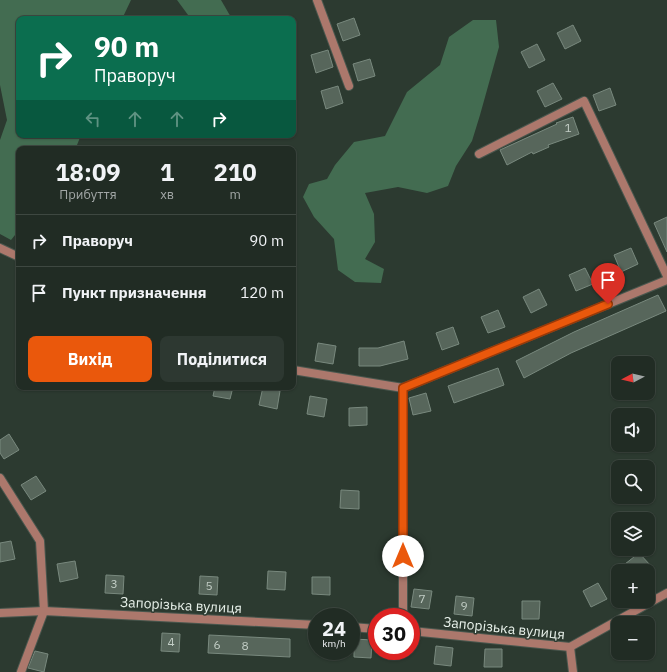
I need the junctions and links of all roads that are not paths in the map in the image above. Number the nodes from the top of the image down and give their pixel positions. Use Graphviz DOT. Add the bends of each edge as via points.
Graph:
graph roads {
  1 [pos="317,0"];
  2 [pos="349,86"];
  3 [pos="479,154"];
  4 [pos="0,248"];
  5 [pos="16,256"];
  6 [pos="667,276"];
  7 [pos="667,280"];
  8 [pos="296,370"];
  9 [pos="403,388"];
  10 [pos="0,478"];
  11 [pos="667,594"];
  12 [pos="403,608"];
  13 [pos="44,611"];
  14 [pos="0,613"];
  15 [pos="308,626"];
  16 [pos="420,632"];
  17 [pos="570,648"];
  18 [pos="21,672"];
  19 [pos="573,672"];
  1 -- 2 [label="street"];
  3 -- 6 [label="street" via="584,101"];
  4 -- 5 [label="street"];
  7 -- 9 [label="street"];
  8 -- 9 [label="street"];
  9 -- 12 [label="street"];
  10 -- 13 [label="street" via="40,541"];
  11 -- 17 [label="street"];
  13 -- 14 [label="street, Запорізька вулиця"];
  13 -- 15 [label="street, Запорізька вулиця"];
  13 -- 18 [label="street"];
  16 -- 17 [label="street, Запорізька вулиця"];
  17 -- 19 [label="street, Запорізька вулиця"];
}
